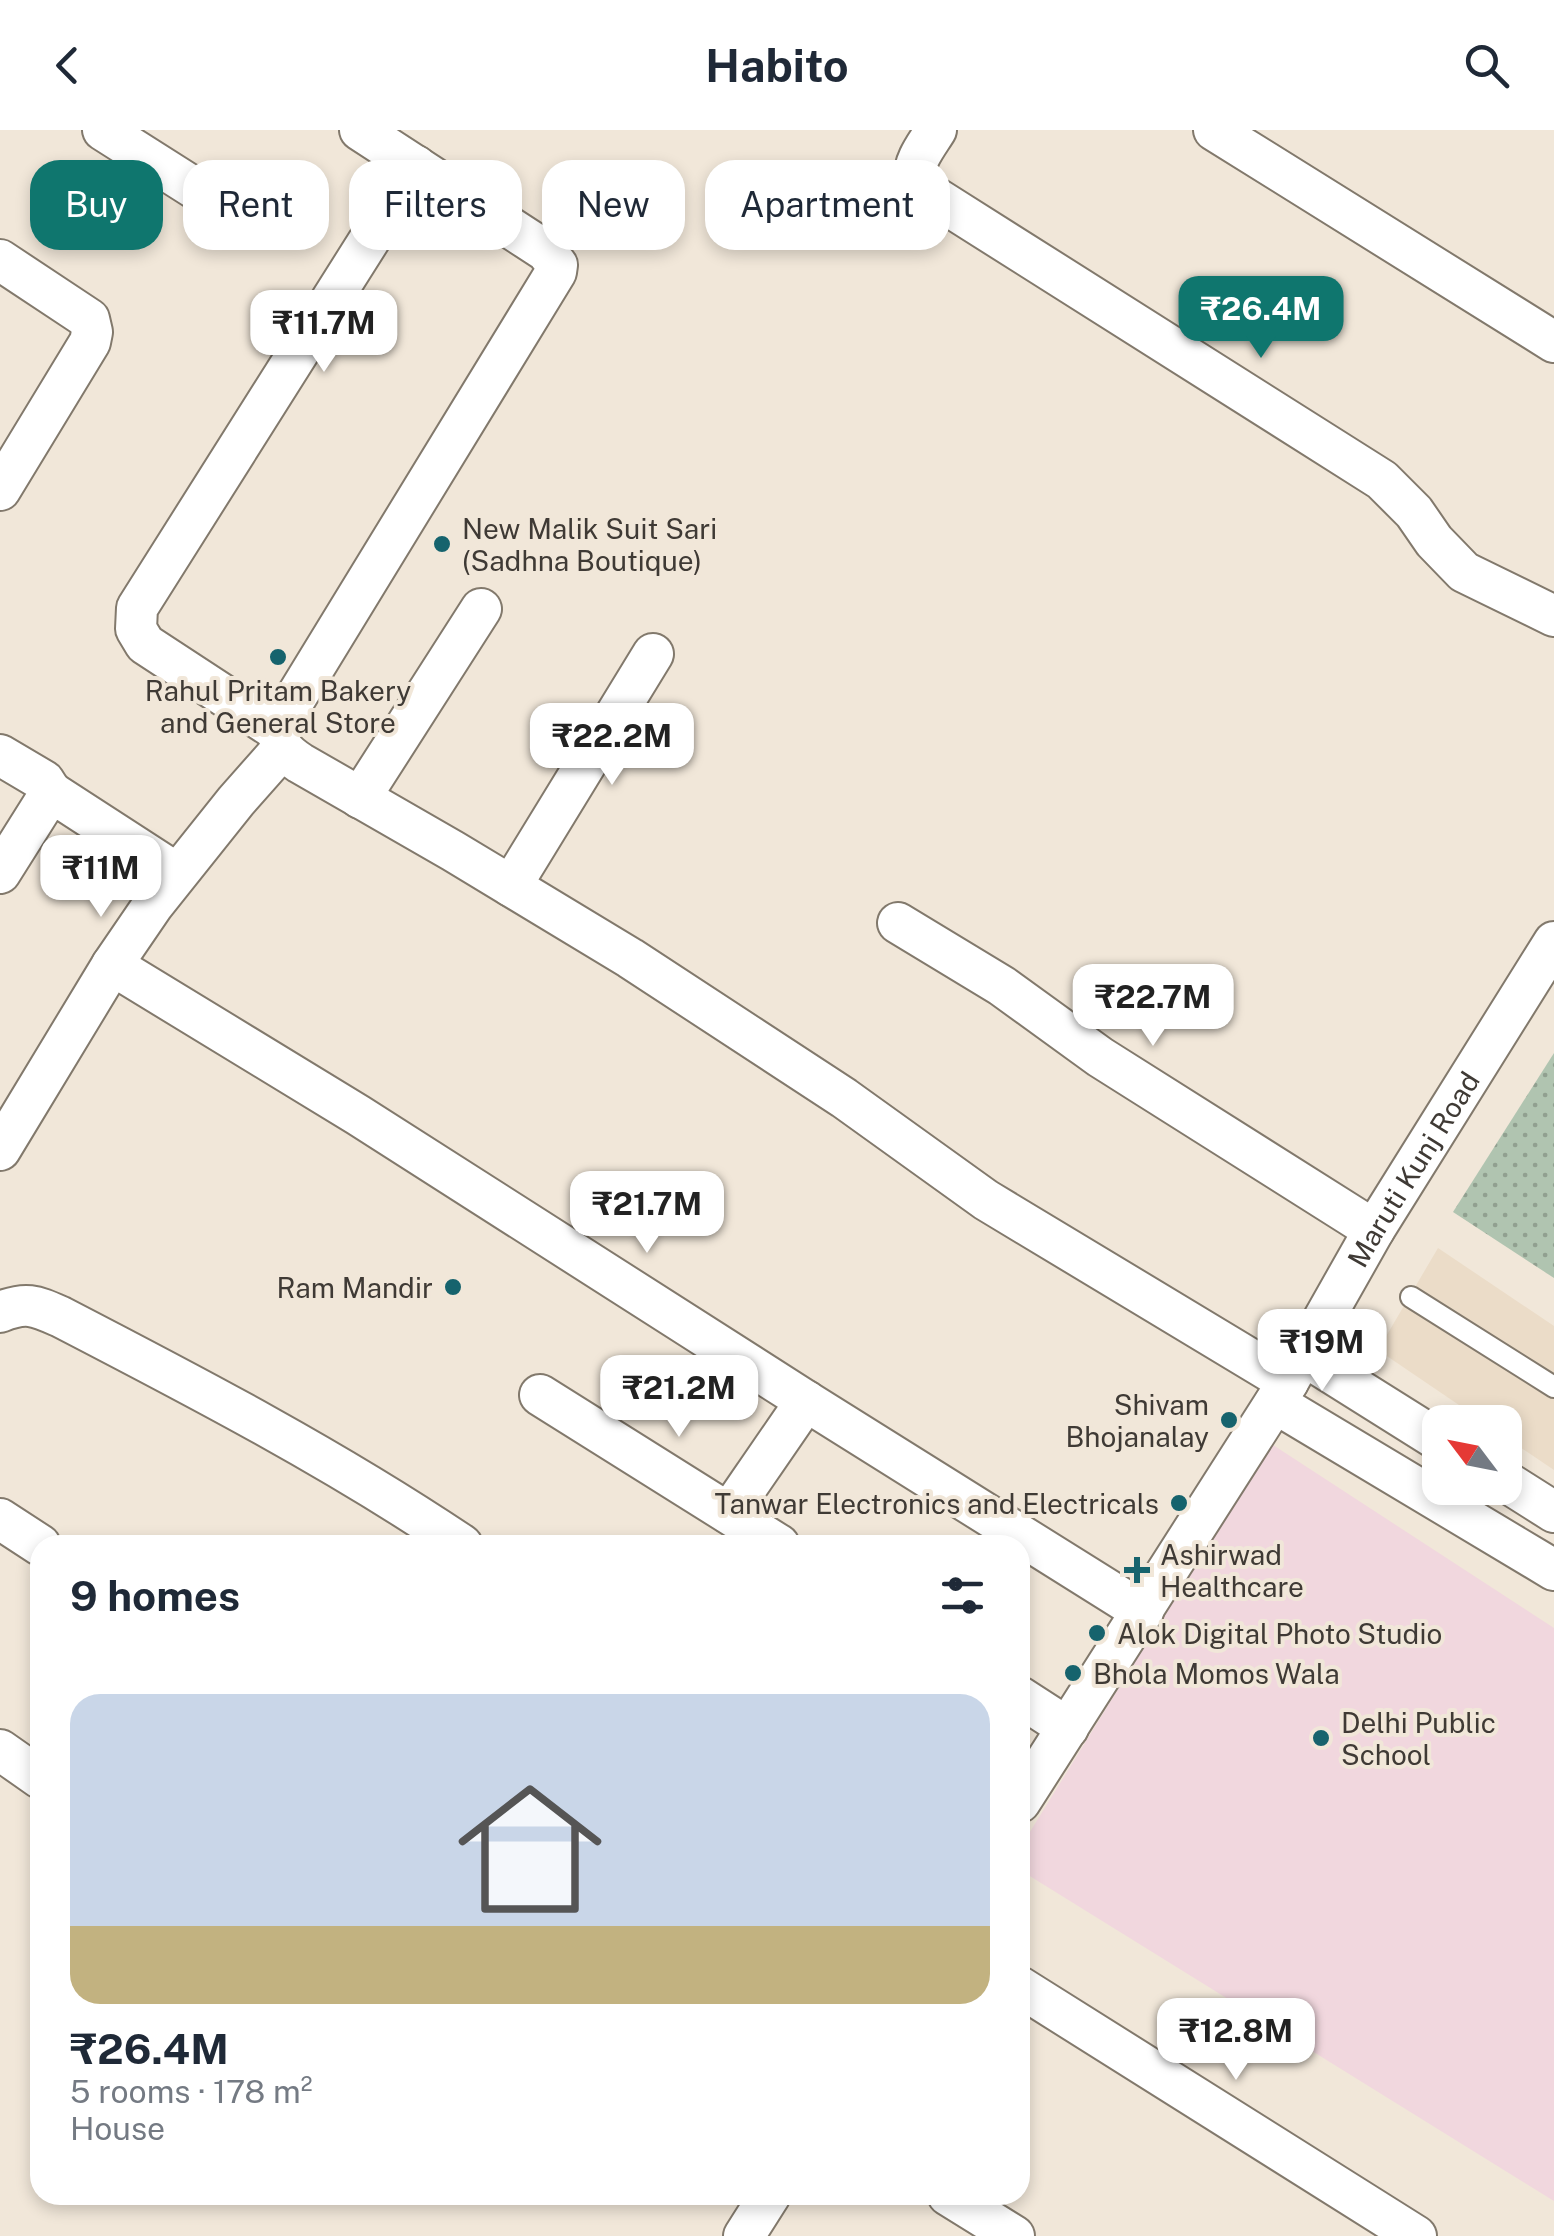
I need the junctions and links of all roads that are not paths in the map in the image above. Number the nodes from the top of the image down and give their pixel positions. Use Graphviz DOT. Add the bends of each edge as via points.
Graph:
graph roads {
  1 [pos="102,130"];
  2 [pos="360,130"];
  3 [pos="936,130"];
  4 [pos="1214,130"];
  5 [pos="407,160"];
  6 [pos="183,181"];
  7 [pos="522,235"];
  8 [pos="363,250"];
  9 [pos="0,260"];
  10 [pos="1554,342"];
  11 [pos="0,490"];
  12 [pos="481,608"];
  13 [pos="1554,616"];
  14 [pos="653,654"];
  15 [pos="280,740"];
  16 [pos="0,754"];
  17 [pos="52,792"];
  18 [pos="360,798"];
  19 [pos="0,873"];
  20 [pos="176,873"];
  21 [pos="511,886"];
  22 [pos="898,923"];
  23 [pos="1554,942"];
  24 [pos="112,965"];
  25 [pos="0,1150"];
  26 [pos="1374,1230"];
  27 [pos="1411,1297"];
  28 [pos="0,1312"];
  29 [pos="1289,1380"];
  30 [pos="1554,1387"];
  31 [pos="540,1395"];
  32 [pos="806,1401"];
  33 [pos="1422,1434"];
  34 [pos="1522,1492"];
  35 [pos="1554,1512"];
  36 [pos="729,1513"];
  37 [pos="0,1519"];
  38 [pos="447,1535"];
  39 [pos="764,1535"];
  40 [pos="1020,1535"];
  41 [pos="30,1538"];
  42 [pos="1030,1541"];
  43 [pos="1554,1570"];
  44 [pos="1143,1612"];
  45 [pos="1030,1704"];
  46 [pos="1068,1728"];
  47 [pos="0,1750"];
  48 [pos="30,1771"];
  49 [pos="1030,1787"];
  50 [pos="1030,1993"];
  51 [pos="764,2205"];
  52 [pos="964,2205"];
  53 [pos="744,2236"];
  54 [pos="1014,2236"];
  55 [pos="1416,2236"];
  1 -- 6 [label="street"];
  2 -- 5 [label="street"];
  3 -- 13 [label="street" via="914,170 924,192 1382,480 1464,572"];
  4 -- 10 [label="street"];
  7 -- 15 [label="street" via="546,251 556,272 282,720"];
  8 -- 15 [label="street" via="137,608 136,629 145,644"];
  9 -- 11 [label="street" via="81,312 92,332"];
  12 -- 18 [label="street"];
  14 -- 21 [label="street"];
  15 -- 18 [label="street" via="300,764"];
  15 -- 20 [label="street"];
  16 -- 17 [label="street"];
  17 -- 19 [label="street"];
  17 -- 20 [label="street"];
  18 -- 21 [label="street"];
  20 -- 24 [label="street"];
  21 -- 29 [label="street" via="844,1098 986,1200"];
  22 -- 26 [label="street"];
  23 -- 26 [label="street, Maruti Kunj Road"];
  24 -- 25 [label="street"];
  24 -- 32 [label="street"];
  26 -- 29 [label="street, Maruti Kunj Road"];
  27 -- 30 [label="lane"];
  28 -- 38 [label="street" via="36,1306 62,1317 303,1446"];
  29 -- 33 [label="street"];
  29 -- 43 [label="street"];
  29 -- 44 [label="street, Maruti Kunj Road"];
  31 -- 36 [label="street"];
  32 -- 36 [label="street"];
  32 -- 40 [label="street"];
  34 -- 35 [label="street"];
  36 -- 39 [label="street"];
  37 -- 41 [label="street"];
  42 -- 44 [label="street"];
  44 -- 46 [label="street, Maruti Kunj Road"];
  45 -- 46 [label="street"];
  46 -- 49 [label="street, Maruti Kunj Road"];
  47 -- 48 [label="street"];
  50 -- 55 [label="street"];
  51 -- 53 [label="street"];
  52 -- 54 [label="street"];
}
